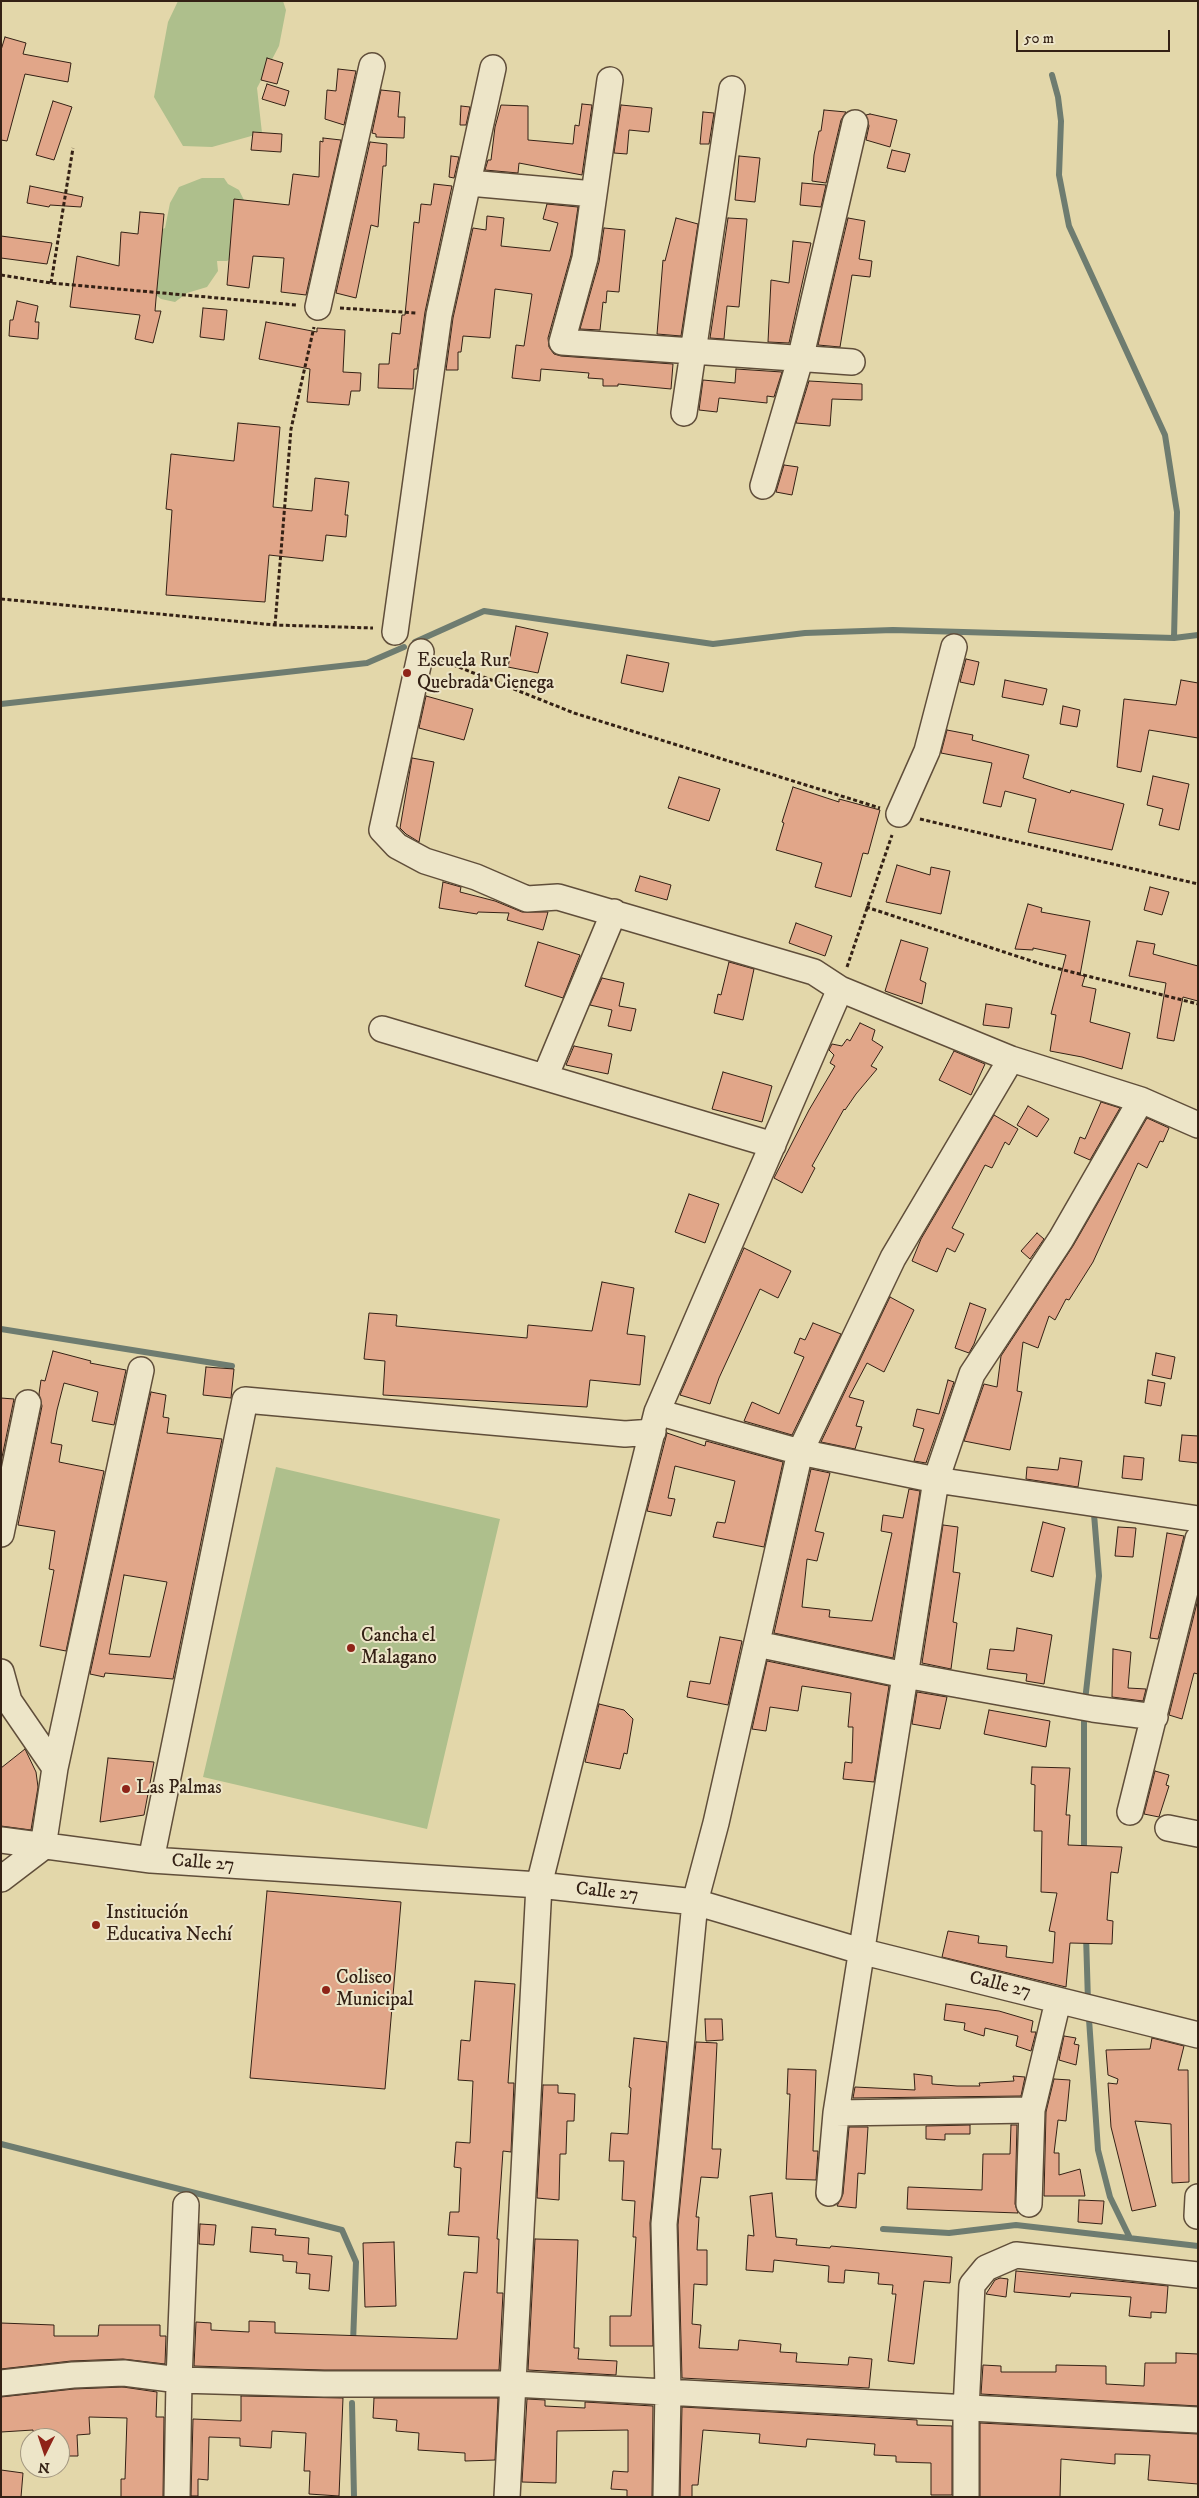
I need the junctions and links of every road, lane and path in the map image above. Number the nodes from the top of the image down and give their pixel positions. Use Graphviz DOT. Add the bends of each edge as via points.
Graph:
graph roads {
  1 [pos="372,66"];
  2 [pos="493,68"];
  3 [pos="610,80"];
  4 [pos="732,89"];
  5 [pos="855,123"];
  6 [pos="73,148"];
  7 [pos="469,183"];
  8 [pos="594,194"];
  9 [pos="1,275"];
  10 [pos="51,283"];
  11 [pos="318,307"];
  12 [pos="439,315"];
  13 [pos="694,350"];
  14 [pos="800,360"];
  15 [pos="852,362"];
  16 [pos="684,414"];
  17 [pos="763,486"];
  18 [pos="1,599"];
  19 [pos="275,625"];
  20 [pos="395,632"];
  21 [pos="954,647"];
  22 [pos="421,652"];
  23 [pos="899,814"];
  24 [pos="1198,884"];
  25 [pos="866,907"];
  26 [pos="614,912"];
  27 [pos="840,989"];
  28 [pos="1198,1004"];
  29 [pos="382,1028"];
  30 [pos="1011,1059"];
  31 [pos="545,1077"];
  32 [pos="1141,1100"];
  33 [pos="1198,1125"];
  34 [pos="773,1145"];
  35 [pos="141,1370"];
  36 [pos="28,1403"];
  37 [pos="655,1422"];
  38 [pos="800,1452"];
  39 [pos="936,1480"];
  40 [pos="1198,1520"];
  41 [pos="1,1534"];
  42 [pos="1198,1539"];
  43 [pos="757,1644"];
  44 [pos="1,1672"];
  45 [pos="905,1675"];
  46 [pos="1155,1717"];
  47 [pos="55,1768"];
  48 [pos="1130,1812"];
  49 [pos="1168,1828"];
  50 [pos="1198,1834"];
  51 [pos="1,1840"];
  52 [pos="43,1847"];
  53 [pos="151,1860"];
  54 [pos="1,1879"];
  55 [pos="539,1885"];
  56 [pos="695,1902"];
  57 [pos="864,1952"];
  58 [pos="1058,2001"];
  59 [pos="1198,2035"];
  60 [pos="1032,2110"];
  61 [pos="836,2113"];
  62 [pos="829,2193"];
  63 [pos="1029,2204"];
  64 [pos="186,2205"];
  65 [pos="1198,2275"];
  66 [pos="179,2380"];
  67 [pos="1,2383"];
  68 [pos="513,2384"];
  69 [pos="668,2390"];
  70 [pos="1198,2420"];
  71 [pos="177,2497"];
  72 [pos="507,2497"];
  73 [pos="666,2497"];
  74 [pos="966,2497"];
  1 -- 11 [label="street"];
  2 -- 7 [label="street"];
  3 -- 8 [label="street"];
  4 -- 13 [label="street"];
  5 -- 14 [label="street"];
  6 -- 10 [label="path"];
  7 -- 8 [label="street"];
  7 -- 12 [label="street"];
  8 -- 13 [label="street" via="585,258 562,342"];
  9 -- 10 [label="path"];
  10 -- 11 [label="path"];
  11 -- 12 [label="path"];
  11 -- 19 [label="path" via="291,429"];
  12 -- 20 [label="street"];
  13 -- 14 [label="street"];
  13 -- 16 [label="street"];
  14 -- 15 [label="street"];
  14 -- 17 [label="street"];
  18 -- 19 [label="path"];
  19 -- 20 [label="path" via="368,627"];
  21 -- 23 [label="street" via="927,751"];
  22 -- 23 [label="path" via="574,713"];
  22 -- 26 [label="street" via="382,830 397,846 425,861 476,877 527,899 558,897"];
  23 -- 24 [label="path"];
  23 -- 25 [label="path"];
  25 -- 27 [label="path"];
  25 -- 28 [label="path" via="1044,964"];
  26 -- 27 [label="street" via="814,972"];
  26 -- 31 [label="street"];
  27 -- 30 [label="street"];
  27 -- 34 [label="street"];
  29 -- 31 [label="street"];
  30 -- 32 [label="street"];
  30 -- 38 [label="street" via="893,1258"];
  31 -- 34 [label="street"];
  32 -- 33 [label="street"];
  32 -- 39 [label="street" via="1061,1239 972,1374"];
  34 -- 37 [label="street"];
  35 -- 47 [label="street"];
  36 -- 41 [label="street"];
  37 -- 38 [label="street"];
  37 -- 53 [label="street" via="624,1434 245,1400"];
  37 -- 55 [label="street"];
  38 -- 39 [label="street"];
  38 -- 43 [label="street"];
  39 -- 40 [label="street"];
  39 -- 45 [label="street"];
  42 -- 46 [label="street"];
  43 -- 45 [label="street"];
  43 -- 56 [label="street"];
  44 -- 47 [label="street" via="8,1701"];
  45 -- 46 [label="street"];
  45 -- 57 [label="street"];
  46 -- 48 [label="street"];
  47 -- 52 [label="street"];
  49 -- 50 [label="street"];
  51 -- 52 [label="street, Calle 27"];
  52 -- 53 [label="street, Calle 27"];
  52 -- 54 [label="street"];
  53 -- 55 [label="street, Calle 27"];
  55 -- 56 [label="street, Calle 27"];
  55 -- 68 [label="street"];
  56 -- 57 [label="street, Calle 27"];
  56 -- 69 [label="street" via="664,2224"];
  57 -- 58 [label="street, Calle 27"];
  57 -- 61 [label="street"];
  58 -- 59 [label="street, Calle 27"];
  58 -- 60 [label="street"];
  60 -- 61 [label="street"];
  60 -- 63 [label="street"];
  61 -- 62 [label="street"];
  64 -- 66 [label="street"];
  65 -- 74 [label="street" via="1016,2255 986,2268 972,2285"];
  66 -- 67 [label="street" via="124,2373"];
  66 -- 68 [label="street"];
  66 -- 71 [label="street"];
  68 -- 69 [label="street"];
  68 -- 72 [label="street"];
  69 -- 70 [label="street"];
  69 -- 73 [label="street"];
}
